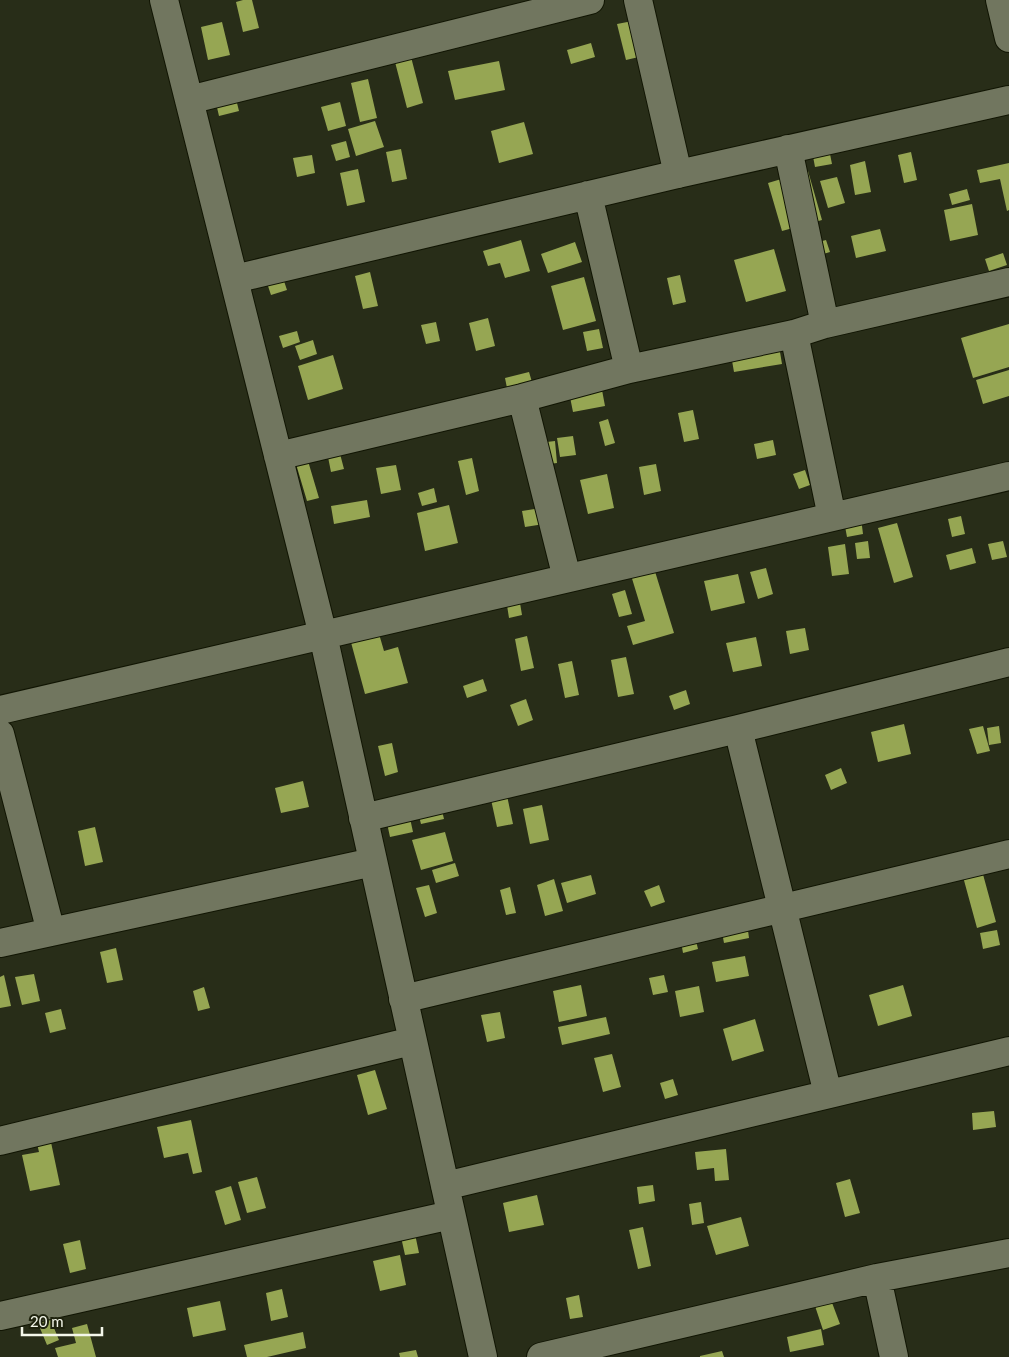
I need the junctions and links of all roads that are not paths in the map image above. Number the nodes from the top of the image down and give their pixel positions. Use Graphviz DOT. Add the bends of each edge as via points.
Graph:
graph roads {
  1 [pos="164,0"];
  2 [pos="590,0"];
  3 [pos="638,0"];
  4 [pos="1000,0"];
  5 [pos="547,5"];
  6 [pos="1009,38"];
  7 [pos="189,100"];
  8 [pos="1009,100"];
  9 [pos="788,149"];
  10 [pos="678,174"];
  11 [pos="588,195"];
  12 [pos="234,279"];
  13 [pos="1009,282"];
  14 [pos="825,324"];
  15 [pos="794,334"];
  16 [pos="629,369"];
  17 [pos="522,398"];
  18 [pos="278,456"];
  19 [pos="1009,476"];
  20 [pos="832,517"];
  21 [pos="567,578"];
  22 [pos="323,635"];
  23 [pos="1009,662"];
  24 [pos="0,710"];
  25 [pos="738,729"];
  26 [pos="0,734"];
  27 [pos="363,818"];
  28 [pos="1009,854"];
  29 [pos="373,862"];
  30 [pos="782,908"];
  31 [pos="51,932"];
  32 [pos="0,943"];
  33 [pos="403,999"];
  34 [pos="412,1041"];
  35 [pos="1009,1051"];
  36 [pos="828,1094"];
  37 [pos="0,1141"];
  38 [pos="444,1186"];
  39 [pos="451,1215"];
  40 [pos="1009,1253"];
  41 [pos="877,1278"];
  42 [pos="0,1316"];
  43 [pos="483,1357"];
  44 [pos="541,1357"];
  45 [pos="894,1357"];
  1 -- 7 [label="street"];
  2 -- 5 [label="street"];
  3 -- 10 [label="street"];
  4 -- 6 [label="street"];
  5 -- 7 [label="street"];
  7 -- 12 [label="street"];
  8 -- 9 [label="street"];
  9 -- 10 [label="street"];
  9 -- 14 [label="street"];
  10 -- 11 [label="street"];
  11 -- 12 [label="street"];
  11 -- 16 [label="street"];
  12 -- 18 [label="street"];
  13 -- 14 [label="street"];
  14 -- 15 [label="street"];
  15 -- 16 [label="street"];
  15 -- 20 [label="street"];
  16 -- 17 [label="street"];
  17 -- 18 [label="street"];
  17 -- 21 [label="street"];
  18 -- 22 [label="street"];
  19 -- 20 [label="street"];
  20 -- 21 [label="street"];
  21 -- 22 [label="street"];
  22 -- 24 [label="street"];
  22 -- 27 [label="street"];
  23 -- 25 [label="street"];
  25 -- 27 [label="street"];
  25 -- 30 [label="street"];
  26 -- 31 [label="street"];
  27 -- 29 [label="street"];
  28 -- 30 [label="street"];
  29 -- 31 [label="street"];
  29 -- 33 [label="street"];
  30 -- 33 [label="street"];
  30 -- 36 [label="street"];
  31 -- 32 [label="street"];
  33 -- 34 [label="street"];
  34 -- 37 [label="street"];
  34 -- 38 [label="street"];
  35 -- 36 [label="street"];
  36 -- 38 [label="street"];
  38 -- 39 [label="street"];
  39 -- 42 [label="street"];
  39 -- 43 [label="street"];
  40 -- 41 [label="street"];
  41 -- 44 [label="street"];
  41 -- 45 [label="street"];
}
